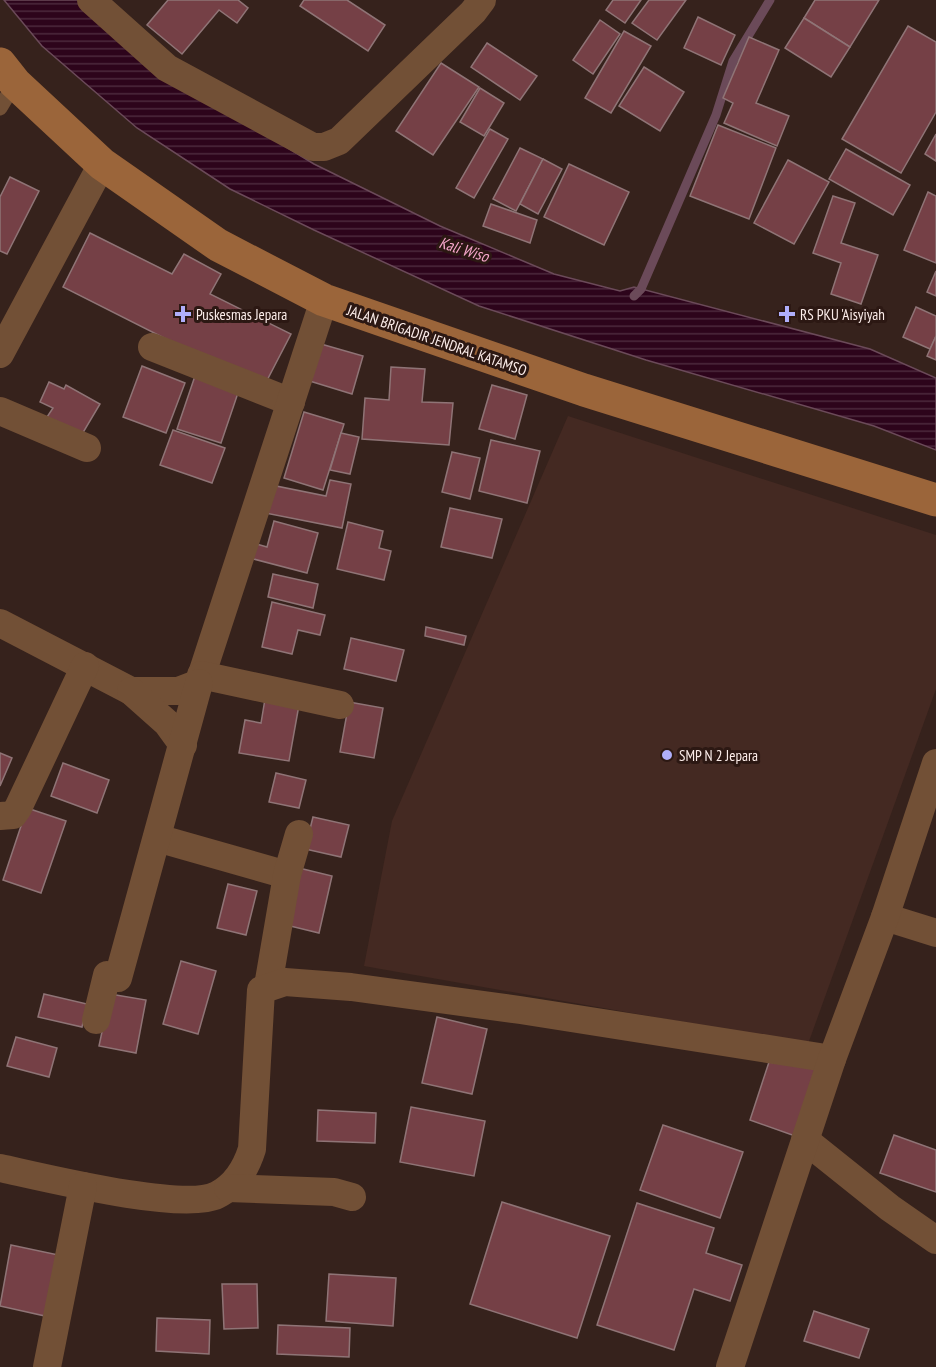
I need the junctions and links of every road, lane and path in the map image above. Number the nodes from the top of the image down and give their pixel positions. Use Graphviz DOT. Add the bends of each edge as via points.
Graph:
graph roads {
  1 [pos="91,0"];
  2 [pos="482,0"];
  3 [pos="5,85"];
  4 [pos="102,164"];
  5 [pos="324,300"];
  6 [pos="152,347"];
  7 [pos="0,354"];
  8 [pos="291,402"];
  9 [pos="0,411"];
  10 [pos="87,448"];
  11 [pos="936,500"];
  12 [pos="0,623"];
  13 [pos="85,666"];
  14 [pos="200,679"];
  15 [pos="131,691"];
  16 [pos="340,705"];
  17 [pos="183,745"];
  18 [pos="936,763"];
  19 [pos="0,816"];
  20 [pos="299,834"];
  21 [pos="157,838"];
  22 [pos="287,875"];
  23 [pos="885,917"];
  24 [pos="936,933"];
  25 [pos="268,986"];
  26 [pos="96,1020"];
  27 [pos="832,1059"];
  28 [pos="805,1140"];
  29 [pos="0,1168"];
  30 [pos="83,1186"];
  31 [pos="228,1188"];
  32 [pos="352,1197"];
  33 [pos="936,1240"];
  34 [pos="47,1367"];
  35 [pos="730,1367"];
  1 -- 2 [label="street" via="167,68 313,147 324,147 339,141"];
  3 -- 4 [label="street, JALAN BRIGADIR JENDRAL KATAMSO"];
  4 -- 5 [label="street, JALAN BRIGADIR JENDRAL KATAMSO" via="218,245"];
  4 -- 7 [label="street"];
  5 -- 8 [label="street"];
  5 -- 11 [label="street, JALAN BRIGADIR JENDRAL KATAMSO" via="584,390"];
  6 -- 8 [label="street"];
  8 -- 14 [label="street"];
  9 -- 10 [label="street"];
  12 -- 13 [label="street"];
  13 -- 15 [label="street"];
  13 -- 19 [label="street" via="18,808 13,815"];
  14 -- 15 [label="street" via="178,691"];
  14 -- 16 [label="street"];
  14 -- 17 [label="street"];
  15 -- 17 [label="street" via="167,723"];
  17 -- 21 [label="street"];
  18 -- 23 [label="street"];
  20 -- 22 [label="street"];
  21 -- 22 [label="street"];
  21 -- 26 [label="street" via="118,978 107,975"];
  22 -- 25 [label="street"];
  23 -- 24 [label="street"];
  23 -- 27 [label="street"];
  25 -- 27 [label="street" via="304,982 351,987"];
  25 -- 31 [label="street" via="261,990 260,998 252,1149 248,1162"];
  27 -- 28 [label="street"];
  28 -- 33 [label="street"];
  28 -- 35 [label="street"];
  29 -- 30 [label="street"];
  30 -- 31 [label="street" via="199,1200"];
  30 -- 34 [label="street"];
  31 -- 32 [label="street" via="334,1192"];
}
